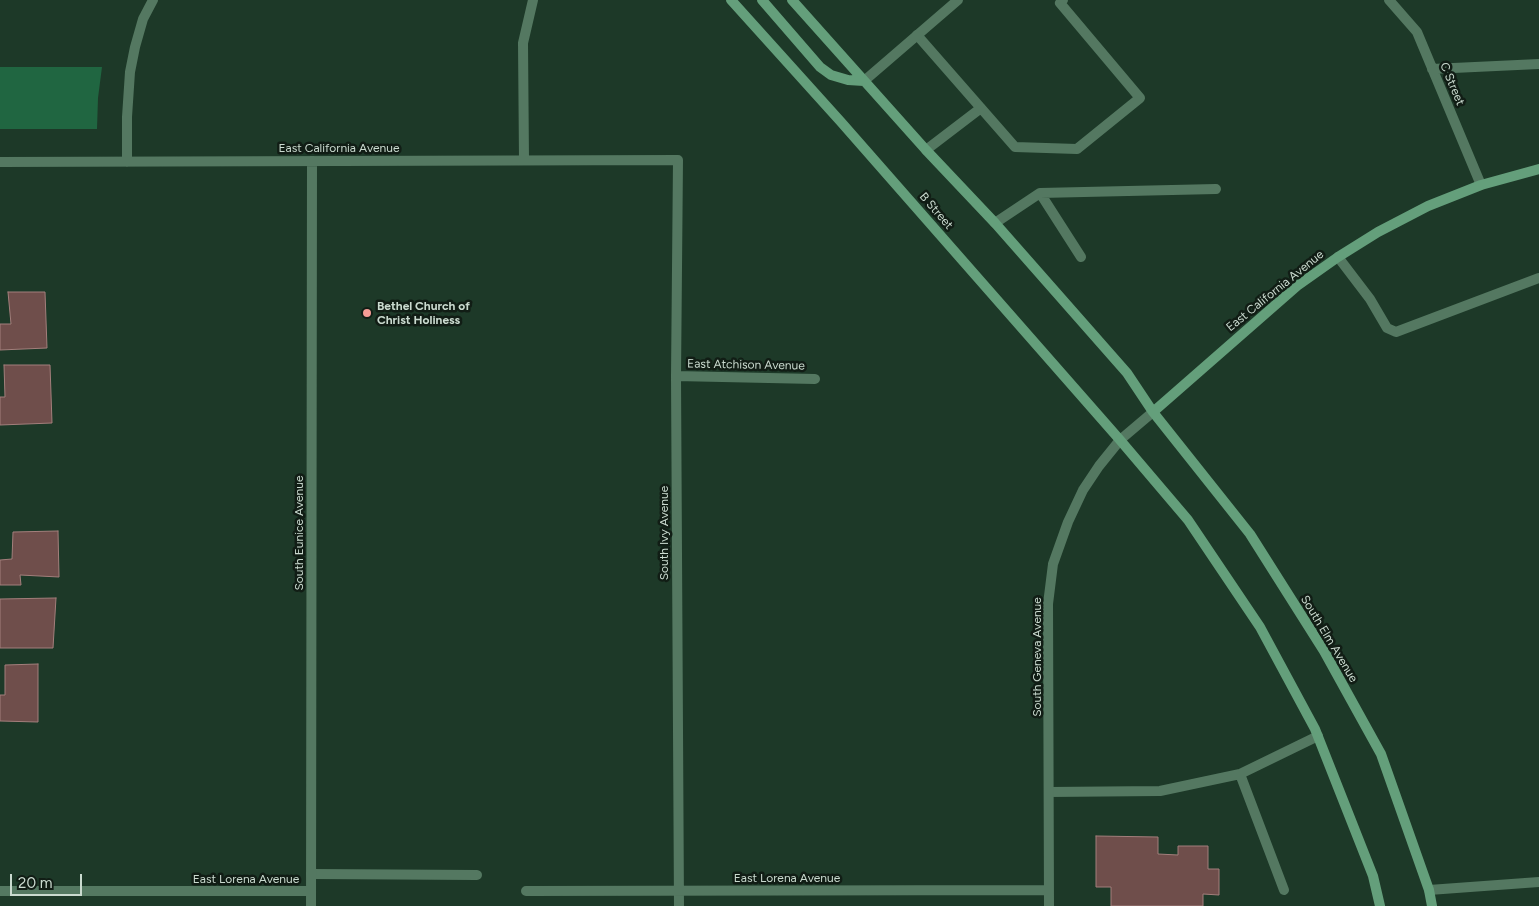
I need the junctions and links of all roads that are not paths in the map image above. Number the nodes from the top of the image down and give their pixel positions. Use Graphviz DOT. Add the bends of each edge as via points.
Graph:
graph roads {
  1 [pos="153,0"];
  2 [pos="532,0"];
  3 [pos="731,0"];
  4 [pos="762,0"];
  5 [pos="792,0"];
  6 [pos="958,0"];
  7 [pos="1389,0"];
  8 [pos="1061,1"];
  9 [pos="917,35"];
  10 [pos="1539,64"];
  11 [pos="1432,69"];
  12 [pos="864,80"];
  13 [pos="981,108"];
  14 [pos="926,150"];
  15 [pos="524,160"];
  16 [pos="678,160"];
  17 [pos="312,161"];
  18 [pos="0,162"];
  19 [pos="127,162"];
  20 [pos="1539,169"];
  21 [pos="1481,185"];
  22 [pos="1216,189"];
  23 [pos="1040,193"];
  24 [pos="995,223"];
  25 [pos="1081,257"];
  26 [pos="1338,257"];
  27 [pos="1539,278"];
  28 [pos="676,376"];
  29 [pos="815,379"];
  30 [pos="1153,412"];
  31 [pos="1120,440"];
  32 [pos="1318,736"];
  33 [pos="1240,774"];
  34 [pos="1049,792"];
  35 [pos="311,874"];
  36 [pos="477,875"];
  37 [pos="1539,882"];
  38 [pos="1049,890"];
  39 [pos="1284,890"];
  40 [pos="1429,890"];
  41 [pos="0,891"];
  42 [pos="311,891"];
  43 [pos="526,891"];
  44 [pos="679,891"];
  45 [pos="311,906"];
  46 [pos="679,906"];
  47 [pos="1049,906"];
  48 [pos="1380,906"];
  49 [pos="1432,906"];
  1 -- 19 [label="street" via="135,46 130,72"];
  2 -- 15 [label="street" via="523,43"];
  3 -- 31 [label="main road, B Street"];
  4 -- 12 [label="main road" via="820,67 848,80"];
  5 -- 12 [label="main road"];
  6 -- 9 [label="street"];
  7 -- 11 [label="street, C Street" via="1417,32"];
  8 -- 13 [label="street" via="1140,98 1077,149 1016,147"];
  9 -- 12 [label="street"];
  9 -- 13 [label="street"];
  10 -- 11 [label="street"];
  11 -- 21 [label="street, C Street"];
  12 -- 14 [label="main road"];
  13 -- 14 [label="street"];
  14 -- 24 [label="main road"];
  15 -- 16 [label="street, East California Avenue"];
  15 -- 17 [label="street, East California Avenue"];
  16 -- 28 [label="street, South Ivy Avenue"];
  17 -- 19 [label="street, East California Avenue"];
  17 -- 35 [label="street, South Eunice Avenue"];
  18 -- 19 [label="street, East California Avenue"];
  20 -- 21 [label="main road, East California Avenue"];
  21 -- 26 [label="main road, East California Avenue" via="1428,206"];
  22 -- 23 [label="street"];
  23 -- 24 [label="street"];
  23 -- 25 [label="street"];
  24 -- 30 [label="main road" via="1128,372"];
  26 -- 27 [label="street" via="1387,328 1396,332"];
  26 -- 30 [label="main road, East California Avenue" via="1297,286"];
  28 -- 29 [label="street, East Atchison Avenue"];
  28 -- 44 [label="street, South Ivy Avenue"];
  30 -- 31 [label="street, South Geneva Avenue"];
  30 -- 40 [label="main road, South Elm Avenue" via="1250,534 1324,651 1381,754"];
  31 -- 32 [label="main road" via="1188,520 1260,627"];
  31 -- 34 [label="street, South Geneva Avenue" via="1084,490 1053,564 1048,604"];
  32 -- 33 [label="street"];
  32 -- 48 [label="main road" via="1373,876"];
  33 -- 34 [label="street" via="1160,791"];
  33 -- 39 [label="street"];
  34 -- 38 [label="street, South Geneva Avenue"];
  35 -- 36 [label="street"];
  35 -- 42 [label="street, South Eunice Avenue"];
  37 -- 40 [label="street"];
  38 -- 44 [label="street, East Lorena Avenue"];
  38 -- 47 [label="street, South Geneva Avenue"];
  40 -- 49 [label="main road, South Elm Avenue"];
  41 -- 42 [label="street, East Lorena Avenue"];
  42 -- 45 [label="street, South Eunice Avenue"];
  43 -- 44 [label="street, East Lorena Avenue"];
  44 -- 46 [label="street, South Ivy Avenue"];
}
